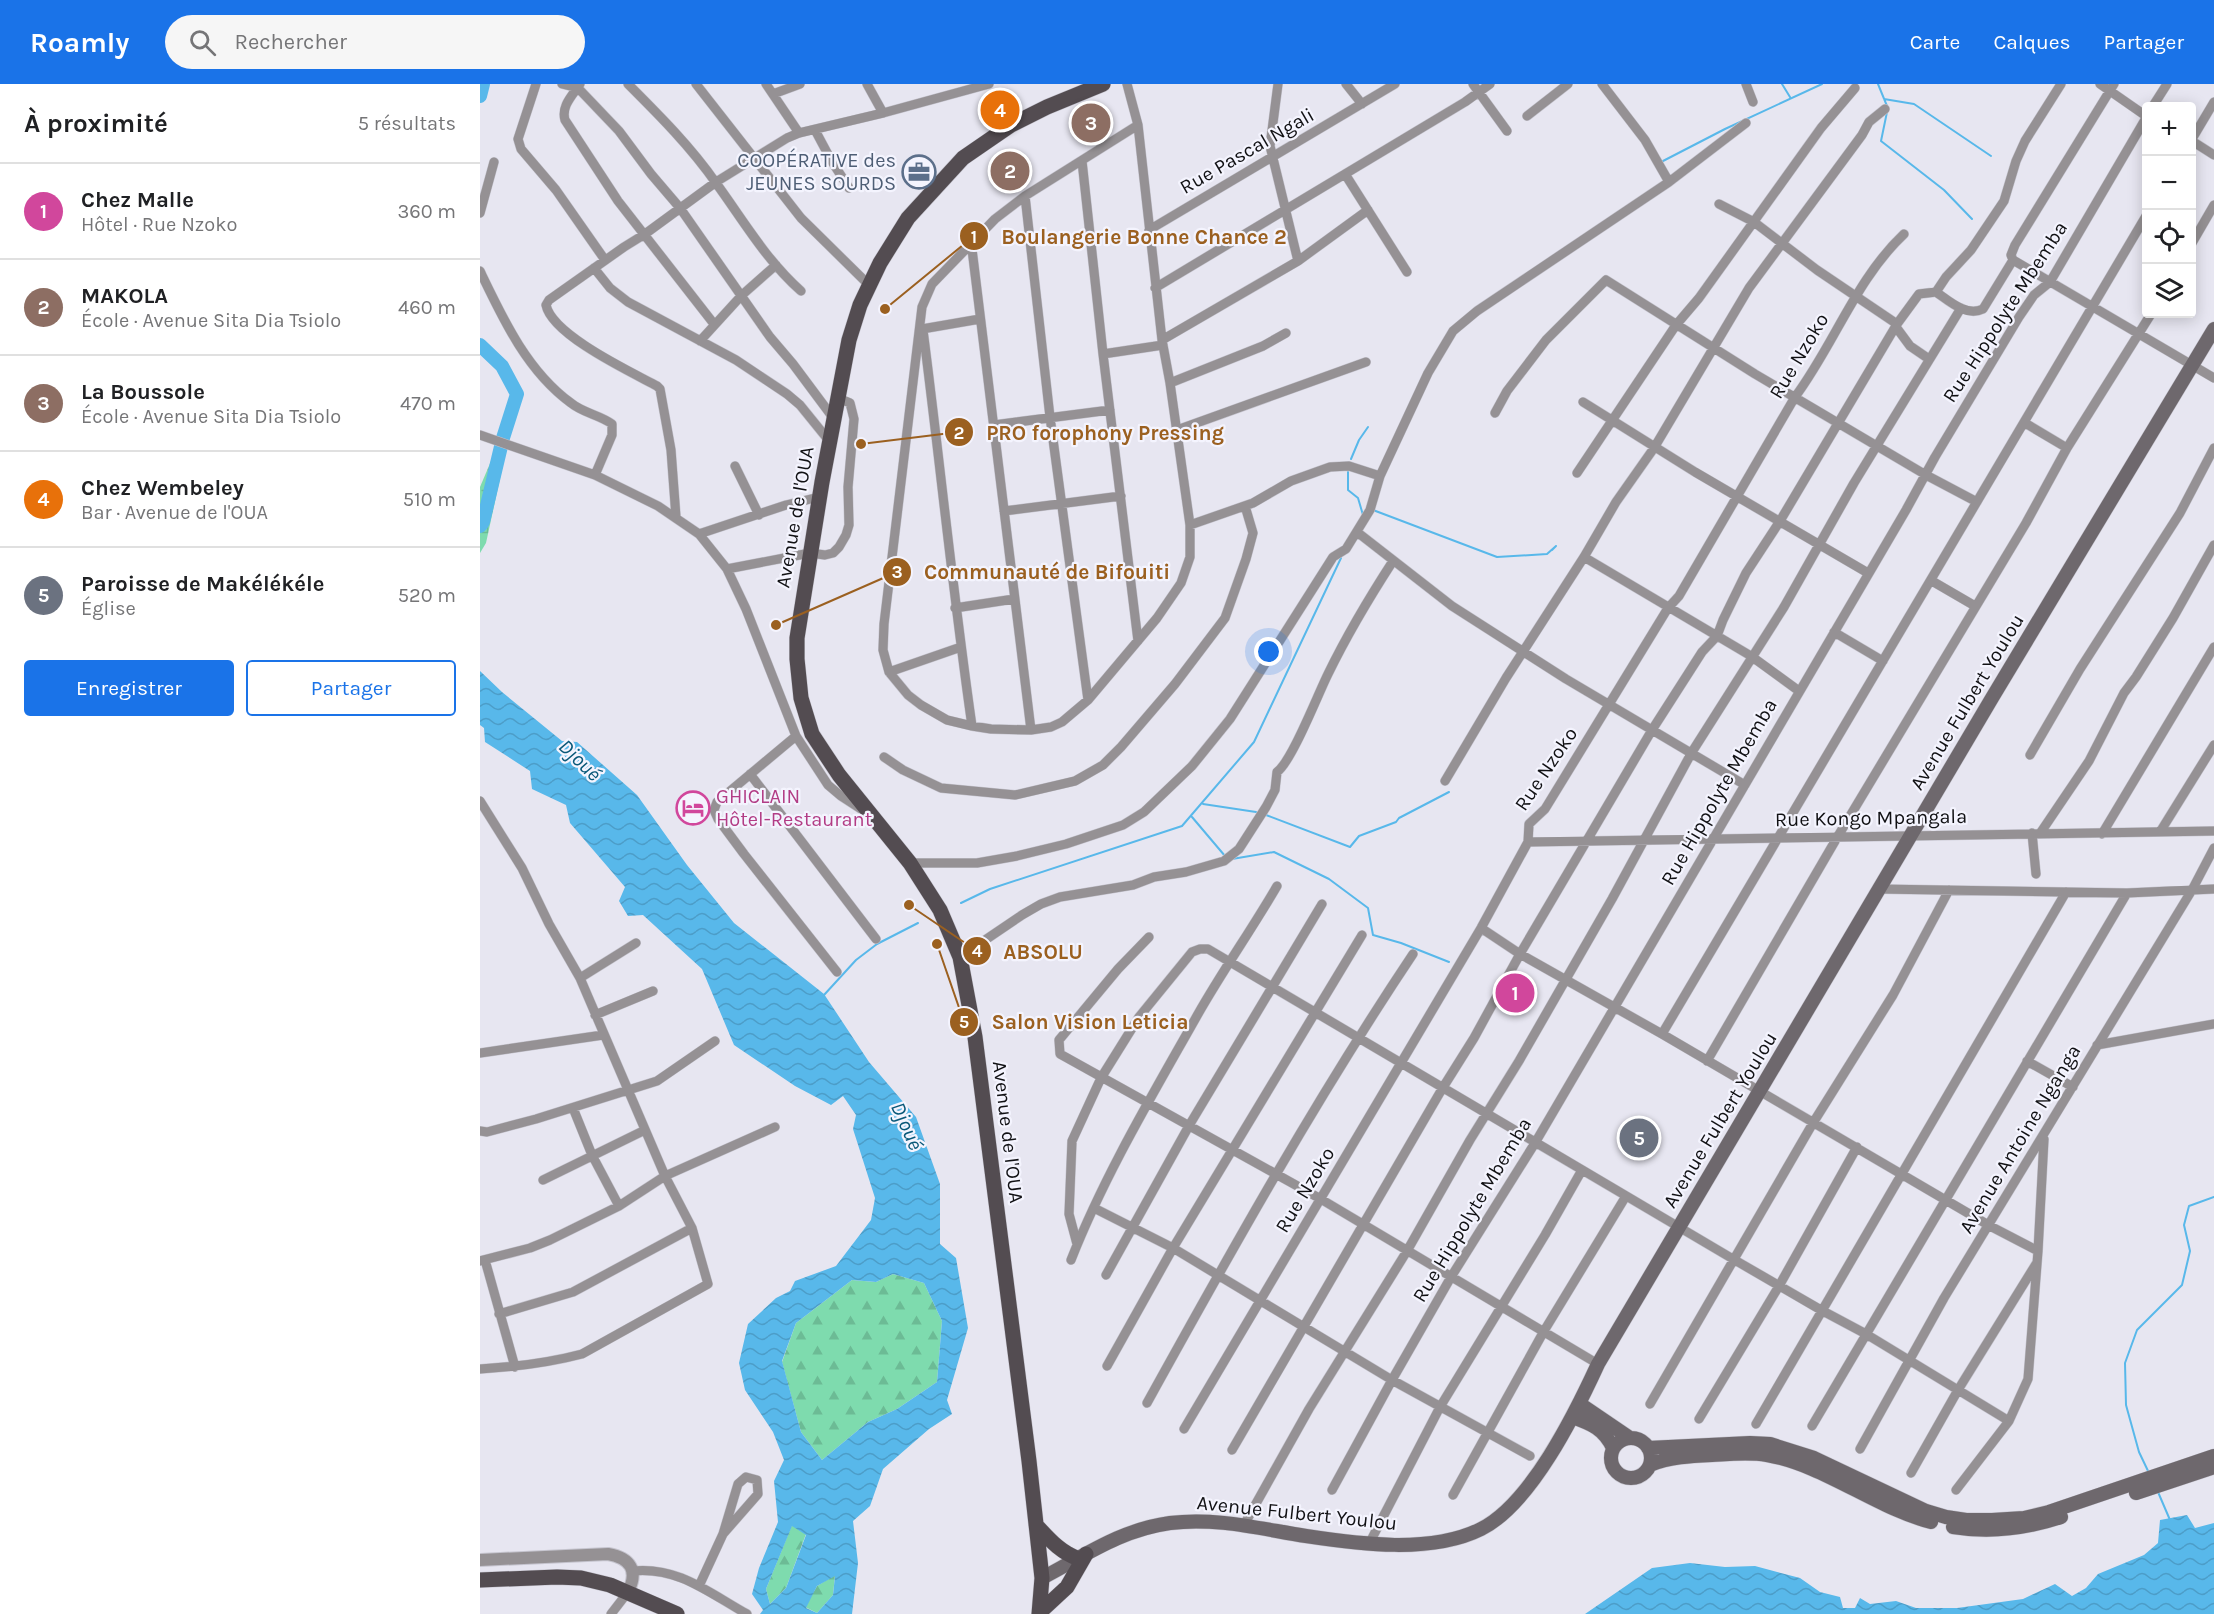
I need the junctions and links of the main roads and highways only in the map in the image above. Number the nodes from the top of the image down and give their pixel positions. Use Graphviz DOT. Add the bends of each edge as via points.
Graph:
graph roads {
  1 [pos="1076,84"];
  2 [pos="1103,84"];
  3 [pos="1047,107"];
  4 [pos="2214,329"];
  5 [pos="1580,1404"];
  6 [pos="1572,1417"];
  7 [pos="1630,1438"];
  8 [pos="1613,1448"];
  9 [pos="1648,1448"];
  10 [pos="2214,1456"];
  11 [pos="1650,1465"];
  12 [pos="2214,1467"];
  13 [pos="2107,1497"];
  14 [pos="1036,1526"];
  15 [pos="1083,1557"];
  16 [pos="480,1572"];
  17 [pos="1042,1578"];
  18 [pos="480,1580"];
  19 [pos="630,1583"];
  20 [pos="675,1613"];
  21 [pos="1040,1613"];
  1 -- 3 [label="main road, Avenue de l'OUA"];
  2 -- 3 [label="main road, Avenue de l'OUA"];
  3 -- 14 [label="main road, Avenue de l'OUA" via="996,134 963,158 908,218 869,285 849,340 797,638 801,698 818,743 868,813 910,862 940,910 960,957 975,1037"];
  4 -- 5 [label="main road, Avenue Fulbert Youlou" via="1759,1091 1598,1364"];
  5 -- 6 [label="main road, Avenue Fulbert Youlou"];
  5 -- 7 [label="main road"];
  6 -- 8 [label="main road" via="1599,1428"];
  6 -- 15 [label="main road, Avenue Fulbert Youlou" via="1520,1498 1482,1528 1456,1538 1369,1544 1190,1521 1144,1528 1113,1538"];
  7 -- 8 [label="main road"];
  7 -- 9 [label="main road" via="1641,1440"];
  8 -- 11 [label="main road" via="1611,1461 1622,1476 1635,1478"];
  9 -- 11 [label="main road"];
  9 -- 13 [label="main road" via="1770,1444 1814,1458 1926,1511 1966,1520 2024,1518"];
  10 -- 13 [label="main road"];
  11 -- 13 [label="main road" via="1689,1456 1767,1455 1809,1468 1923,1520 1968,1530 2021,1529"];
  12 -- 13 [label="main road"];
  14 -- 15 [label="main road" via="1070,1556"];
  14 -- 17 [label="main road, Avenue de l'OUA"];
  15 -- 17 [label="main road, Avenue Fulbert Youlou"];
  15 -- 21 [label="main road" via="1066,1587"];
  16 -- 19 [label="main road" via="578,1571"];
  17 -- 21 [label="main road, Avenue de l'OUA"];
  18 -- 19 [label="main road" via="558,1577 610,1585"];
  19 -- 20 [label="main road"];
}
